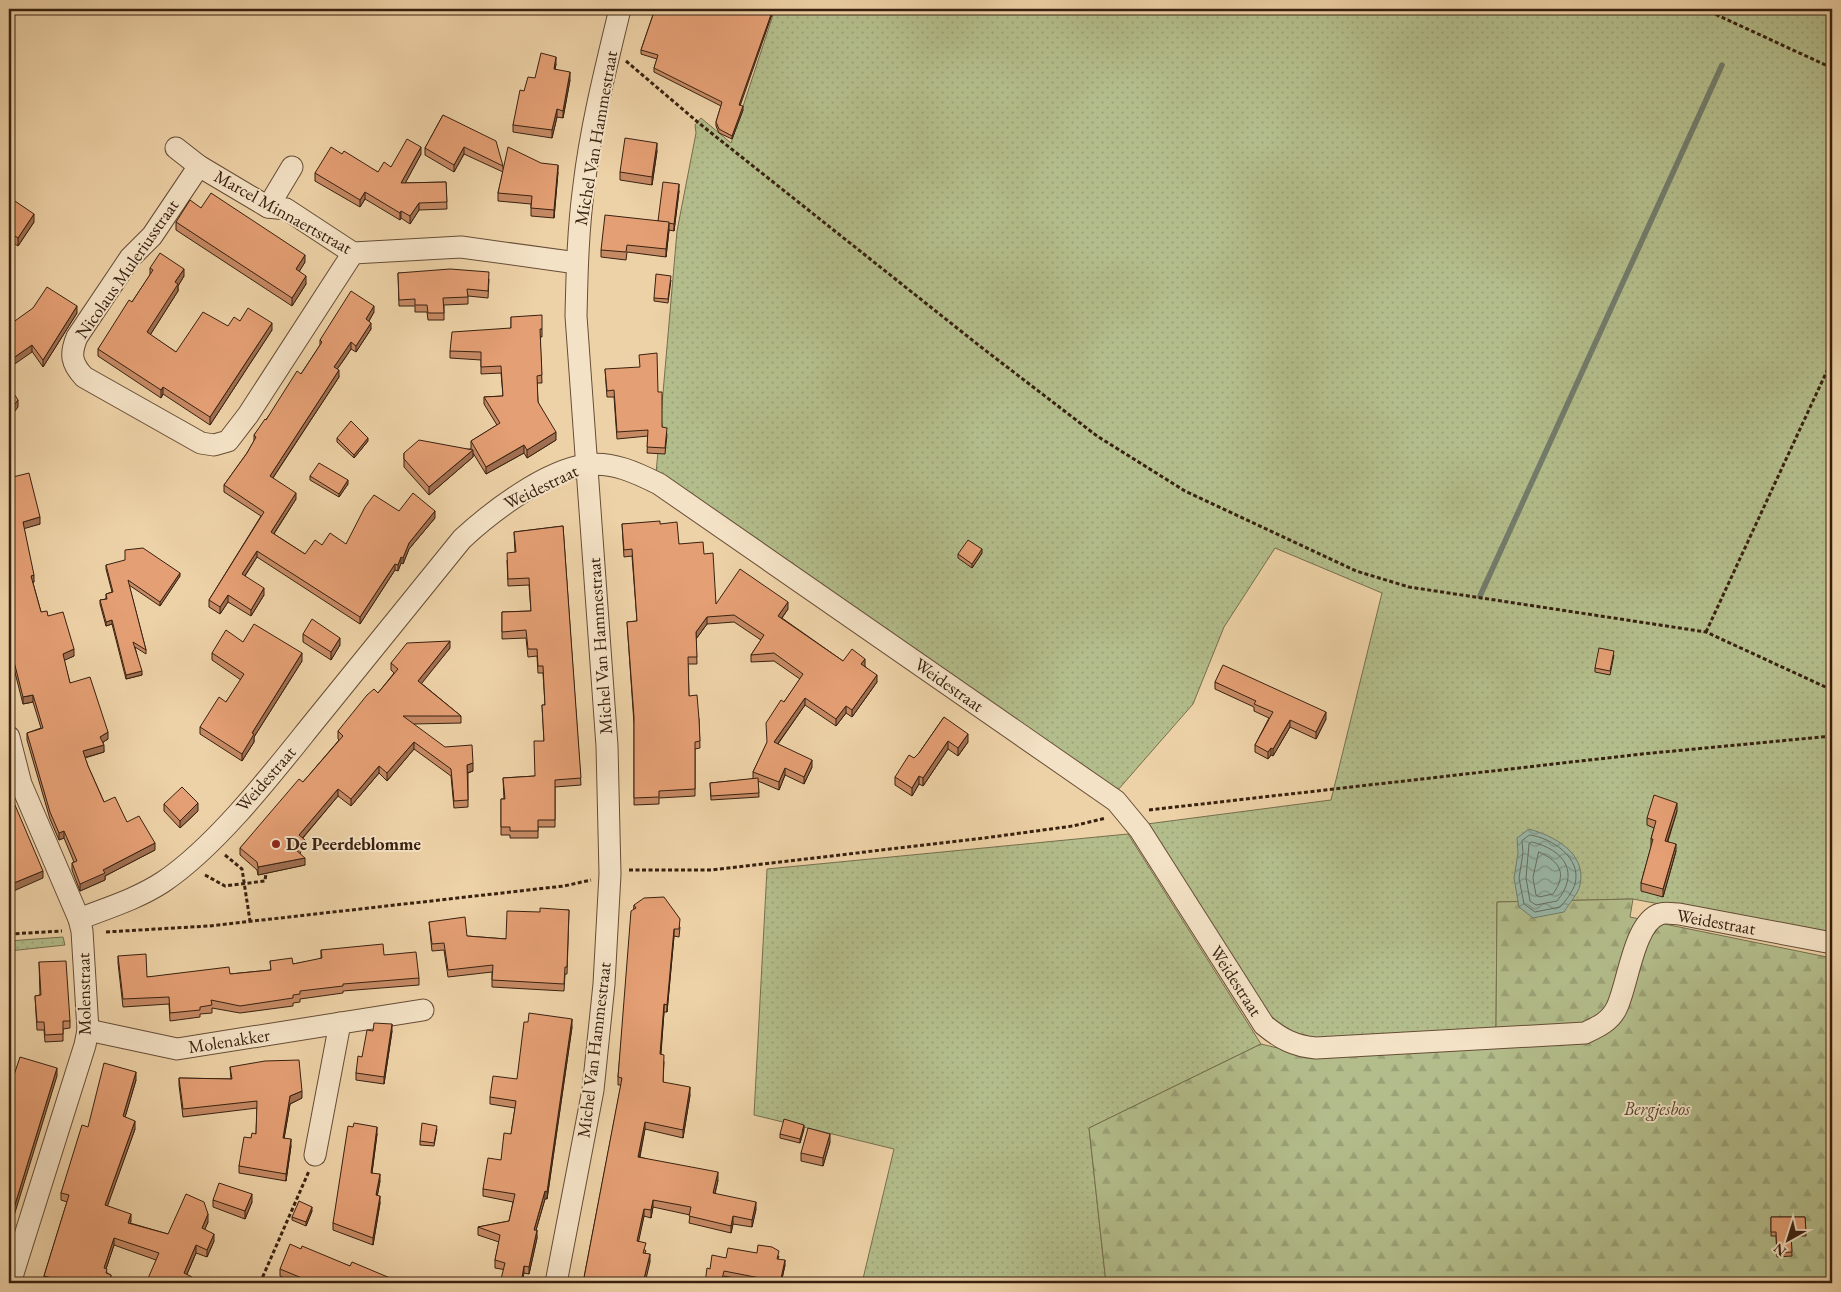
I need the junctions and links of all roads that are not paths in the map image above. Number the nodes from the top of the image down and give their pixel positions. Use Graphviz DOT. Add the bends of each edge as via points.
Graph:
graph roads {
  1 [pos="620,9"];
  2 [pos="176,148"];
  3 [pos="199,166"];
  4 [pos="292,167"];
  5 [pos="268,207"];
  6 [pos="353,254"];
  7 [pos="577,263"];
  8 [pos="586,465"];
  9 [pos="9,737"];
  10 [pos="81,925"];
  11 [pos="1832,943"];
  12 [pos="423,1010"];
  13 [pos="340,1023"];
  14 [pos="88,1030"];
  15 [pos="315,1155"];
  16 [pos="10,1283"];
  17 [pos="556,1283"];
  1 -- 7 [label="street, Michel Van Hammestraat" via="601,85 584,185"];
  2 -- 3 [label="street, Marcel Minnaertstraat"];
  3 -- 5 [label="street, Marcel Minnaertstraat"];
  3 -- 6 [label="street, Nicolaus Muleriusstraat" via="152,236 130,258 77,336 71,351 74,366 84,377 201,443 214,445 228,441"];
  4 -- 5 [label="street"];
  5 -- 6 [label="street, Marcel Minnaertstraat" via="286,209"];
  6 -- 7 [label="street, Marcel Minnaertstraat" via="461,248"];
  7 -- 8 [label="street, Michel Van Hammestraat" via="576,316"];
  8 -- 10 [label="street, Weidestraat" via="566,471 518,495 488,515 462,539 271,776 210,842 162,882"];
  8 -- 11 [label="street, Weidestraat" via="622,468 660,484 1096,786 1128,814 1264,1025 1281,1039 1297,1046 1316,1048 1585,1033 1604,1024 1617,1008 1647,922 1660,913"];
  8 -- 17 [label="street, Michel Van Hammestraat" via="607,746 610,874 604,984 593,1090"];
  9 -- 10 [label="street, Molenstraat" via="22,784"];
  10 -- 14 [label="street, Molenstraat"];
  12 -- 13 [label="street, Molenakker"];
  13 -- 14 [label="street, Molenakker" via="176,1049"];
  13 -- 15 [label="street"];
  14 -- 16 [label="street, Molenstraat"];
}
